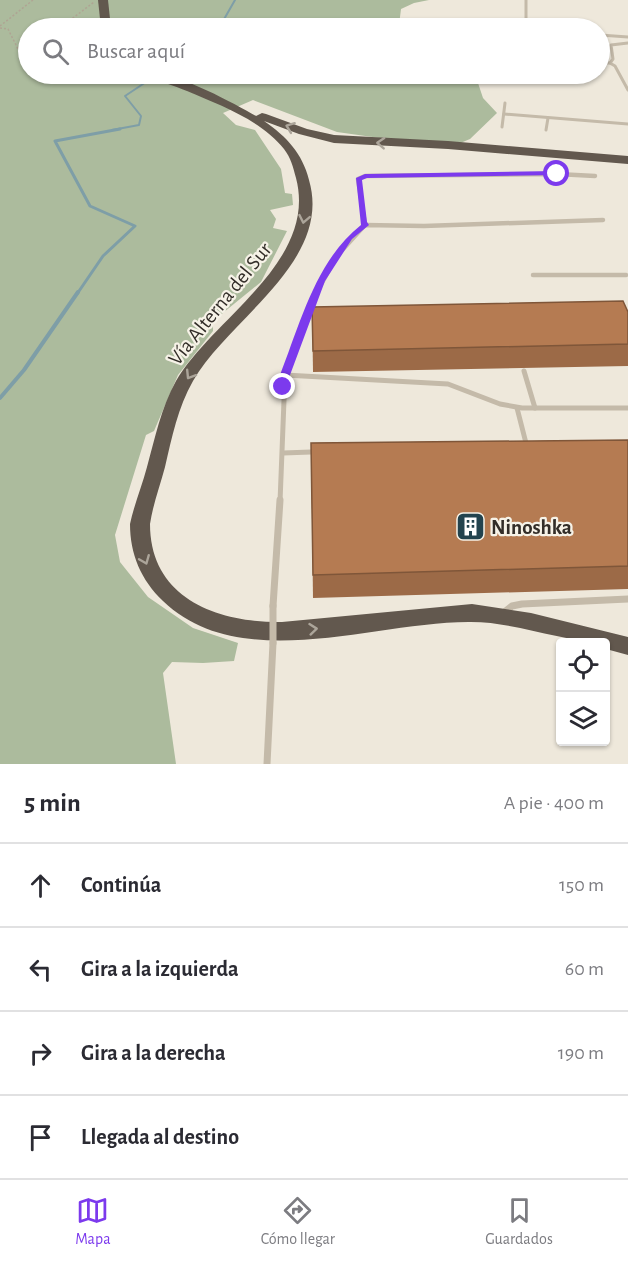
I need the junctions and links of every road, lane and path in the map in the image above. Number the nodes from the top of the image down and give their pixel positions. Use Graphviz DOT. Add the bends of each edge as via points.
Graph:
graph roads {
  1 [pos="33,0"];
  2 [pos="96,0"];
  3 [pos="103,0"];
  4 [pos="526,0"];
  5 [pos="72,18"];
  6 [pos="97,18"];
  7 [pos="105,18"];
  8 [pos="526,18"];
  9 [pos="0,27"];
  10 [pos="610,36"];
  11 [pos="628,37"];
  12 [pos="628,44"];
  13 [pos="18,49"];
  14 [pos="610,63"];
  15 [pos="179,84"];
  16 [pos="189,84"];
  17 [pos="628,90"];
  18 [pos="505,103"];
  19 [pos="244,111"];
  20 [pos="504,114"];
  21 [pos="548,118"];
  22 [pos="628,124"];
  23 [pos="502,127"];
  24 [pos="546,130"];
  25 [pos="334,139"];
  26 [pos="406,144"];
  27 [pos="303,152"];
  28 [pos="628,160"];
  29 [pos="628,164"];
  30 [pos="595,176"];
  31 [pos="603,220"];
  32 [pos="365,225"];
  33 [pos="532,275"];
  34 [pos="626,275"];
  35 [pos="524,371"];
  36 [pos="285,375"];
  37 [pos="518,408"];
  38 [pos="535,408"];
  39 [pos="628,408"];
  40 [pos="311,452"];
  41 [pos="283,453"];
  42 [pos="532,456"];
  43 [pos="628,600"];
  44 [pos="501,616"];
  45 [pos="628,646"];
  46 [pos="267,764"];
  1 -- 9 [label="path"];
  2 -- 5 [label="path"];
  2 -- 6 [label="highway"];
  3 -- 7 [label="highway"];
  4 -- 8 [label="lane"];
  9 -- 13 [label="path" via="8,29"];
  10 -- 11 [label="lane"];
  12 -- 14 [label="lane" via="611,45"];
  14 -- 17 [label="lane"];
  15 -- 19 [label="highway, Vía Alterna del Sur"];
  16 -- 19 [label="highway, Vía Alterna del Sur"];
  18 -- 20 [label="lane"];
  25 -- 19 [label="highway, Vía Alterna del Sur, one-way"];
  19 -- 27 [label="highway, Vía Alterna del Sur" via="292,152"];
  20 -- 21 [label="lane"];
  20 -- 23 [label="lane"];
  21 -- 22 [label="lane"];
  21 -- 24 [label="lane"];
  26 -- 25 [label="highway, Vía Alterna del Sur, one-way"];
  25 -- 27 [label="highway" via="319,141"];
  26 -- 28 [label="highway, Vía Alterna del Sur"];
  26 -- 29 [label="highway"];
  27 -- 44 [label="highway, Vía Alterna del Sur, one-way" via="306,200 297,242 275,277 191,371 170,416 141,522 141,551 154,580 189,610 223,625 245,629 295,630 441,615"];
  30 -- 32 [label="lane" via="365,176 358,179"];
  31 -- 32 [label="lane"];
  32 -- 36 [label="lane" via="349,238 321,281"];
  33 -- 34 [label="lane"];
  35 -- 38 [label="lane"];
  36 -- 37 [label="lane" via="448,384 468,389 490,402"];
  36 -- 41 [label="lane"];
  37 -- 38 [label="lane"];
  37 -- 42 [label="lane"];
  38 -- 39 [label="lane"];
  40 -- 41 [label="lane"];
  41 -- 46 [label="lane, bridge"];
  43 -- 44 [label="lane" via="522,603"];
  44 -- 45 [label="highway, Vía Alterna del Sur"];
}
